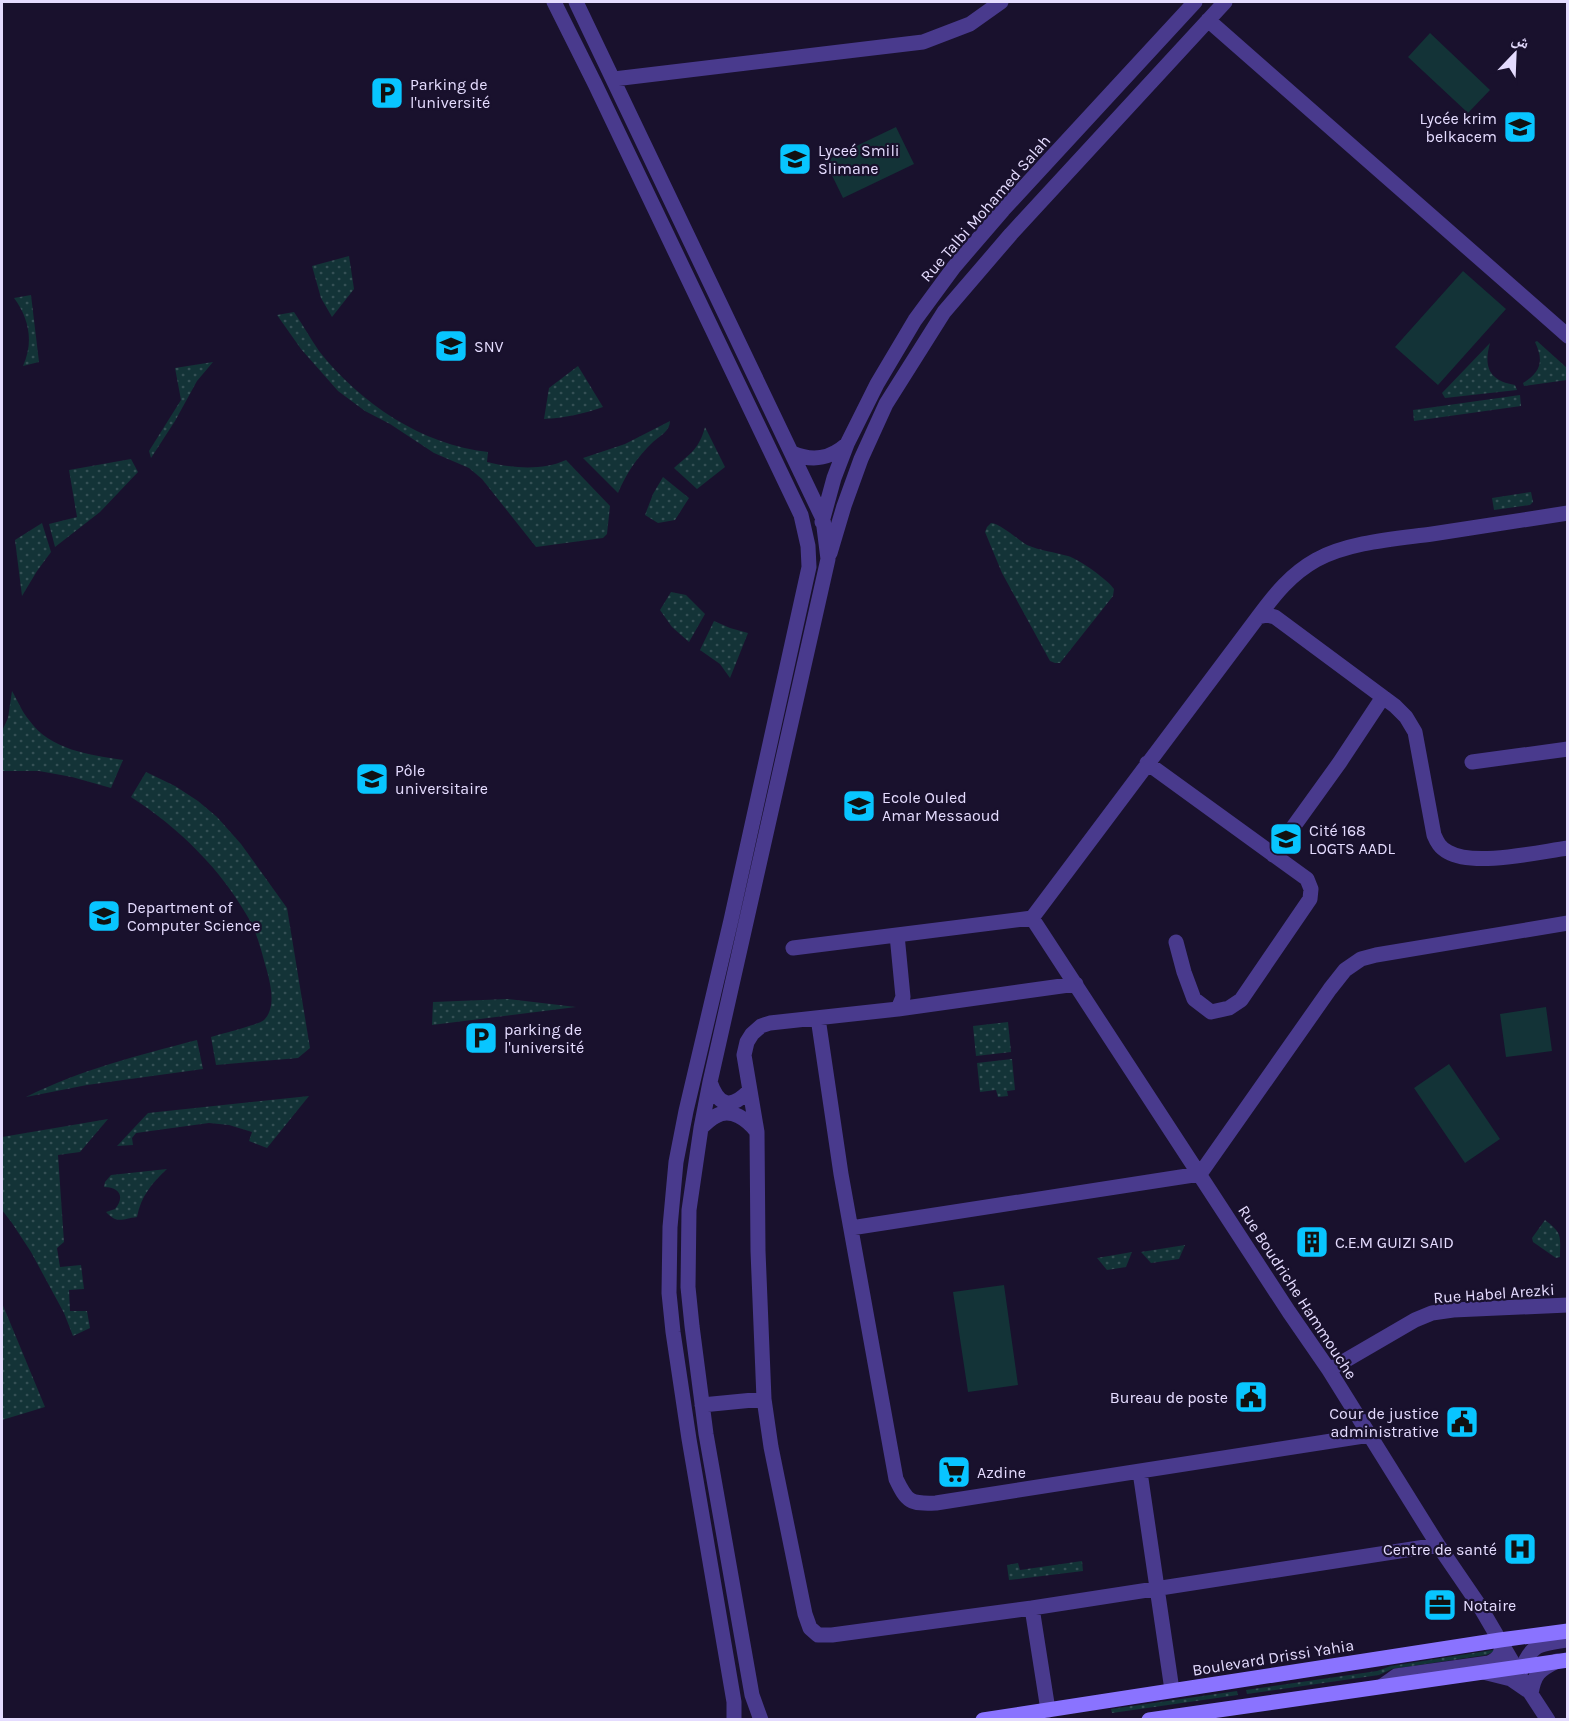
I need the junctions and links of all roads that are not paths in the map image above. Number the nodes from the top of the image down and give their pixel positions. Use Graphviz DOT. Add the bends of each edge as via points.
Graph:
graph roads {
  1 [pos="554,2"];
  2 [pos="576,2"];
  3 [pos="1001,2"];
  4 [pos="1195,2"];
  5 [pos="1225,2"];
  6 [pos="1208,20"];
  7 [pos="614,79"];
  8 [pos="1568,336"];
  9 [pos="847,444"];
  10 [pos="792,453"];
  11 [pos="846,499"];
  12 [pos="1568,513"];
  13 [pos="801,515"];
  14 [pos="823,519"];
  15 [pos="828,559"];
  16 [pos="809,567"];
  17 [pos="1279,590"];
  18 [pos="1258,617"];
  19 [pos="1275,617"];
  20 [pos="1383,697"];
  21 [pos="1568,749"];
  22 [pos="1472,762"];
  23 [pos="1147,763"];
  24 [pos="1568,848"];
  25 [pos="1273,855"];
  26 [pos="1032,918"];
  27 [pos="1568,923"];
  28 [pos="897,935"];
  29 [pos="1176,942"];
  30 [pos="793,948"];
  31 [pos="1076,984"];
  32 [pos="898,1009"];
  33 [pos="818,1018"];
  34 [pos="710,1082"];
  35 [pos="749,1091"];
  36 [pos="736,1108"];
  37 [pos="701,1128"];
  38 [pos="757,1132"];
  39 [pos="1200,1174"];
  40 [pos="851,1228"];
  41 [pos="1568,1305"];
  42 [pos="1329,1370"];
  43 [pos="764,1399"];
  44 [pos="702,1405"];
  45 [pos="1370,1435"];
  46 [pos="1140,1472"];
  47 [pos="1438,1545"];
  48 [pos="1157,1588"];
  49 [pos="1032,1608"];
  50 [pos="1488,1621"];
  51 [pos="1568,1631"];
  52 [pos="1520,1638"];
  53 [pos="1568,1640"];
  54 [pos="1501,1642"];
  55 [pos="1468,1645"];
  56 [pos="1563,1660"];
  57 [pos="1519,1669"];
  58 [pos="1482,1672"];
  59 [pos="1382,1686"];
  60 [pos="1172,1690"];
  61 [pos="1531,1694"];
  62 [pos="1047,1710"];
  63 [pos="734,1719"];
  64 [pos="760,1719"];
  65 [pos="983,1719"];
  66 [pos="1149,1719"];
  67 [pos="1548,1719"];
  1 -- 13 [label="street"];
  2 -- 7 [label="street"];
  3 -- 7 [label="street" via="970,24 923,42"];
  4 -- 9 [label="street, Rue Talbi Mohamed Salah" via="954,267 915,320"];
  5 -- 6 [label="street"];
  6 -- 8 [label="street"];
  6 -- 11 [label="street" via="944,312 886,404"];
  7 -- 10 [label="street"];
  9 -- 10 [label="street" via="821,458"];
  9 -- 14 [label="street, Rue Talbi Mohamed Salah"];
  10 -- 14 [label="street"];
  11 -- 14 [label="street"];
  11 -- 15 [label="street"];
  12 -- 17 [label="street" via="1349,547 1308,565"];
  13 -- 14 [label="street"];
  13 -- 16 [label="street"];
  14 -- 15 [label="street"];
  14 -- 16 [label="street, Rue Talbi Mohamed Salah"];
  15 -- 34 [label="street"];
  16 -- 63 [label="street" via="686,1111 670,1227 673,1332"];
  17 -- 18 [label="street"];
  17 -- 19 [label="street" via="1273,609"];
  18 -- 19 [label="street"];
  18 -- 23 [label="street"];
  19 -- 20 [label="street"];
  20 -- 24 [label="street" via="1406,717 1415,732 1434,834 1441,848 1449,854 1476,859"];
  20 -- 25 [label="street"];
  21 -- 22 [label="street"];
  23 -- 25 [label="street"];
  23 -- 26 [label="street"];
  25 -- 29 [label="street" via="1307,879 1310,899 1241,1000 1211,1012 1194,999"];
  26 -- 28 [label="street"];
  26 -- 31 [label="street, Rue Boudriche Hammouche"];
  27 -- 39 [label="street" via="1361,959 1345,970"];
  28 -- 30 [label="street"];
  28 -- 32 [label="street" via="903,997"];
  31 -- 32 [label="street"];
  31 -- 39 [label="street, Rue Boudriche Hammouche"];
  32 -- 33 [label="street"];
  33 -- 35 [label="street" via="770,1023 752,1034 744,1055"];
  33 -- 40 [label="street"];
  34 -- 36 [label="street" via="723,1102"];
  34 -- 37 [label="street"];
  35 -- 36 [label="street"];
  35 -- 36 [label="street"];
  36 -- 37 [label="street"];
  36 -- 38 [label="street"];
  36 -- 38 [label="street" via="735,1114"];
  37 -- 44 [label="street" via="689,1210 688,1287"];
  38 -- 43 [label="street"];
  39 -- 40 [label="street"];
  39 -- 42 [label="street, Rue Boudriche Hammouche"];
  40 -- 46 [label="street" via="896,1479 904,1497 919,1503 936,1503"];
  41 -- 42 [label="street, Rue Habel Arezki" via="1432,1313"];
  42 -- 45 [label="street, Rue Boudriche Hammouche"];
  43 -- 44 [label="street"];
  43 -- 49 [label="street" via="805,1614 810,1628 818,1635"];
  44 -- 64 [label="street" via="752,1695"];
  45 -- 46 [label="street"];
  45 -- 47 [label="street, Rue Boudriche Hammouche"];
  46 -- 48 [label="street"];
  47 -- 48 [label="street"];
  47 -- 50 [label="street, Rue Boudriche Hammouche"];
  48 -- 49 [label="street"];
  48 -- 60 [label="street"];
  49 -- 62 [label="street"];
  50 -- 52 [label="street" via="1500,1631"];
  50 -- 54 [label="street, Rue Boudriche Hammouche"];
  50 -- 55 [label="street" via="1481,1639"];
  51 -- 52 [label="main road, Boulevard Drissi Yahia"];
  52 -- 54 [label="main road, Boulevard Drissi Yahia"];
  53 -- 57 [label="street" via="1543,1644 1529,1652"];
  54 -- 55 [label="main road, Boulevard Drissi Yahia"];
  54 -- 57 [label="street, Rue Boudriche Hammouche"];
  54 -- 59 [label="street" via="1501,1654 1490,1663 1396,1676"];
  55 -- 60 [label="main road, Boulevard Drissi Yahia"];
  56 -- 57 [label="main road"];
  56 -- 61 [label="street" via="1538,1673"];
  57 -- 58 [label="main road"];
  57 -- 61 [label="street, Rue Boudriche Hammouche"];
  58 -- 59 [label="main road"];
  58 -- 61 [label="street" via="1512,1679"];
  59 -- 66 [label="main road"];
  60 -- 62 [label="main road, Boulevard Drissi Yahia"];
  61 -- 67 [label="street, Rue Boudriche Hammouche"];
  62 -- 65 [label="main road, Boulevard Drissi Yahia"];
}
